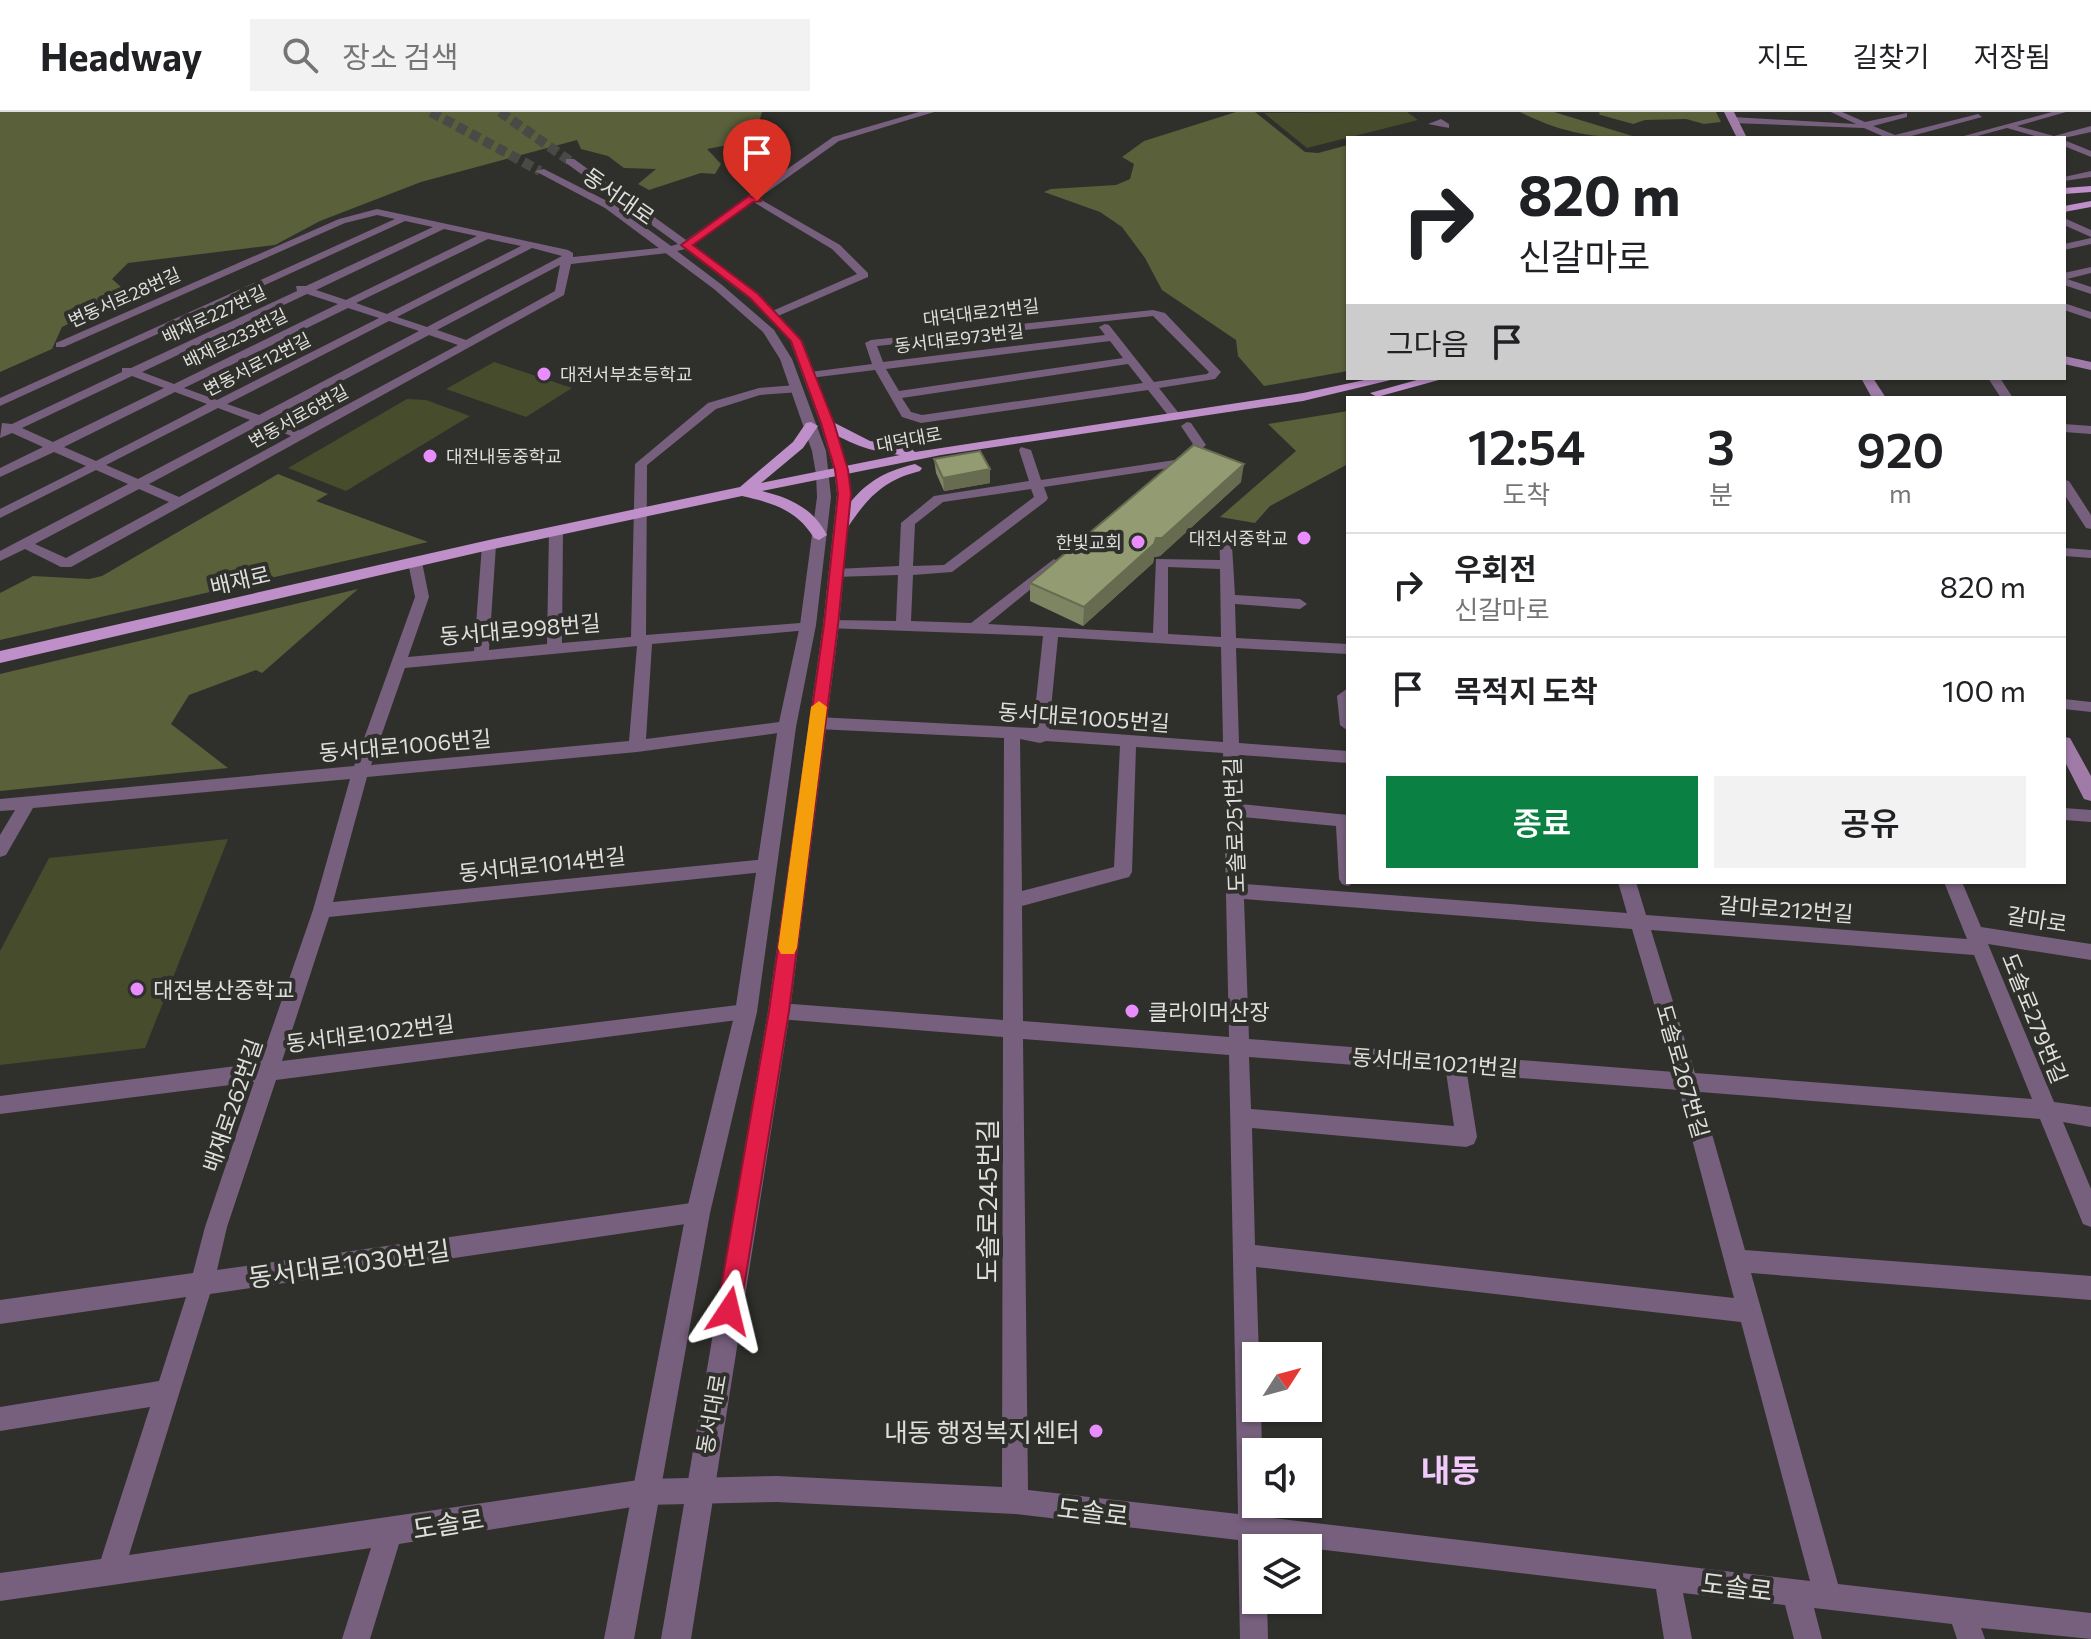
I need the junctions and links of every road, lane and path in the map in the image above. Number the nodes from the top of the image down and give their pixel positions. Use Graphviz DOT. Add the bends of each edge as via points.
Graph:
graph roads {
  1 [pos="929,112"];
  2 [pos="1835,112"];
  3 [pos="2062,112"];
  4 [pos="1969,114"];
  5 [pos="1904,115"];
  6 [pos="1731,116"];
  7 [pos="1865,126"];
  8 [pos="2008,126"];
  9 [pos="1438,127"];
  10 [pos="1941,128"];
  11 [pos="2091,129"];
  12 [pos="1451,136"];
  13 [pos="1741,136"];
  14 [pos="1889,136"];
  15 [pos="1903,136"];
  16 [pos="1960,136"];
  17 [pos="1972,136"];
  18 [pos="2046,136"];
  19 [pos="2061,136"];
  20 [pos="2066,144"];
  21 [pos="2091,153"];
  22 [pos="2066,158"];
  23 [pos="570,161"];
  24 [pos="540,171"];
  25 [pos="2091,174"];
  26 [pos="2066,179"];
  27 [pos="2066,180"];
  28 [pos="2087,189"];
  29 [pos="2066,191"];
  30 [pos="2066,196"];
  31 [pos="753,198"];
  32 [pos="2091,202"];
  33 [pos="2066,207"];
  34 [pos="404,218"];
  35 [pos="653,220"];
  36 [pos="720,222"];
  37 [pos="2066,222"];
  38 [pos="443,226"];
  39 [pos="2091,234"];
  40 [pos="486,236"];
  41 [pos="2091,241"];
  42 [pos="531,245"];
  43 [pos="686,245"];
  44 [pos="2066,247"];
  45 [pos="668,250"];
  46 [pos="567,259"];
  47 [pos="237,267"];
  48 [pos="2091,270"];
  49 [pos="2066,278"];
  50 [pos="272,279"];
  51 [pos="2066,280"];
  52 [pos="307,290"];
  53 [pos="2091,291"];
  54 [pos="347,304"];
  55 [pos="2066,307"];
  56 [pos="774,314"];
  57 [pos="2091,316"];
  58 [pos="1098,317"];
  59 [pos="388,318"];
  60 [pos="994,329"];
  61 [pos="428,331"];
  62 [pos="1112,337"];
  63 [pos="467,344"];
  64 [pos="1006,351"];
  65 [pos="96,358"];
  66 [pos="1131,360"];
  67 [pos="2066,360"];
  68 [pos="878,366"];
  69 [pos="2091,366"];
  70 [pos="133,372"];
  71 [pos="810,375"];
  72 [pos="1019,376"];
  73 [pos="1384,380"];
  74 [pos="1431,380"];
  75 [pos="1153,384"];
  76 [pos="174,388"];
  77 [pos="796,389"];
  78 [pos="896,395"];
  79 [pos="1360,396"];
  80 [pos="1346,399"];
  81 [pos="0,402"];
  82 [pos="217,404"];
  83 [pos="259,420"];
  84 [pos="1181,421"];
  85 [pos="827,423"];
  86 [pos="811,426"];
  87 [pos="2066,428"];
  88 [pos="4,429"];
  89 [pos="2091,430"];
  90 [pos="301,435"];
  91 [pos="54,447"];
  92 [pos="1025,450"];
  93 [pos="943,456"];
  94 [pos="1177,463"];
  95 [pos="96,465"];
  96 [pos="832,472"];
  97 [pos="0,473"];
  98 [pos="1153,483"];
  99 [pos="139,484"];
  100 [pos="1038,484"];
  101 [pos="2066,487"];
  102 [pos="741,491"];
  103 [pos="180,502"];
  104 [pos="642,513"];
  105 [pos="0,514"];
  106 [pos="843,524"];
  107 [pos="2091,525"];
  108 [pos="556,531"];
  109 [pos="1226,532"];
  110 [pos="819,535"];
  111 [pos="25,544"];
  112 [pos="489,545"];
  113 [pos="1070,550"];
  114 [pos="2066,552"];
  115 [pos="2091,554"];
  116 [pos="0,557"];
  117 [pos="415,562"];
  118 [pos="1227,565"];
  119 [pos="906,571"];
  120 [pos="835,573"];
  121 [pos="1228,599"];
  122 [pos="1300,604"];
  123 [pos="808,625"];
  124 [pos="831,625"];
  125 [pos="903,625"];
  126 [pos="975,627"];
  127 [pos="1051,632"];
  128 [pos="642,640"];
  129 [pos="1160,640"];
  130 [pos="1229,644"];
  131 [pos="554,648"];
  132 [pos="1346,649"];
  133 [pos="481,655"];
  134 [pos="0,657"];
  135 [pos="399,663"];
  136 [pos="2066,704"];
  137 [pos="2091,707"];
  138 [pos="817,723"];
  139 [pos="787,727"];
  140 [pos="1012,735"];
  141 [pos="1040,737"];
  142 [pos="1128,742"];
  143 [pos="637,746"];
  144 [pos="2066,747"];
  145 [pos="1232,749"];
  146 [pos="1346,757"];
  147 [pos="360,772"];
  148 [pos="2091,794"];
  149 [pos="28,802"];
  150 [pos="0,805"];
  151 [pos="1234,810"];
  152 [pos="2066,814"];
  153 [pos="2091,816"];
  154 [pos="0,850"];
  155 [pos="1346,854"];
  156 [pos="767,866"];
  157 [pos="1628,884"];
  158 [pos="1954,884"];
  159 [pos="1348,887"];
  160 [pos="1236,891"];
  161 [pos="1013,901"];
  162 [pos="322,910"];
  163 [pos="1638,922"];
  164 [pos="1978,941"];
  165 [pos="2091,952"];
  166 [pos="779,1011"];
  167 [pos="746,1012"];
  168 [pos="1014,1029"];
  169 [pos="1240,1047"];
  170 [pos="1455,1064"];
  171 [pos="271,1069"];
  172 [pos="1687,1082"];
  173 [pos="0,1105"];
  174 [pos="2047,1110"];
  175 [pos="2091,1117"];
  176 [pos="1242,1118"];
  177 [pos="698,1213"];
  178 [pos="2091,1216"];
  179 [pos="1246,1255"];
  180 [pos="1736,1261"];
  181 [pos="202,1283"];
  182 [pos="2091,1288"];
  183 [pos="1750,1311"];
  184 [pos="0,1312"];
  185 [pos="168,1392"];
  186 [pos="0,1419"];
  187 [pos="698,1490"];
  188 [pos="645,1492"];
  189 [pos="1015,1501"];
  190 [pos="1253,1529"];
  191 [pos="389,1532"];
  192 [pos="110,1572"];
  193 [pos="1667,1577"];
  194 [pos="0,1587"];
  195 [pos="1796,1593"];
  196 [pos="1828,1596"];
  197 [pos="1962,1612"];
  198 [pos="2091,1627"];
  199 [pos="356,1639"];
  200 [pos="619,1639"];
  201 [pos="676,1639"];
  202 [pos="1254,1639"];
  203 [pos="1678,1639"];
  204 [pos="1808,1639"];
  205 [pos="1971,1639"];
  1 -- 31 [label="street" via="836,139"];
  2 -- 7 [label="street"];
  3 -- 8 [label="street"];
  4 -- 8 [label="street"];
  4 -- 10 [label="street"];
  5 -- 7 [label="street"];
  6 -- 7 [label="street"];
  6 -- 13 [label="main road"];
  7 -- 14 [label="street"];
  8 -- 17 [label="street"];
  8 -- 18 [label="street"];
  9 -- 12 [label="street"];
  10 -- 15 [label="street"];
  10 -- 16 [label="street"];
  11 -- 19 [label="street"];
  20 -- 21 [label="street"];
  21 -- 22 [label="street"];
  23 -- 35 [label="street, 동서대로"];
  24 -- 45 [label="street, 동서대로" via="609,206"];
  25 -- 26 [label="street"];
  27 -- 28 [label="street"];
  28 -- 29 [label="main road"];
  28 -- 30 [label="main road"];
  31 -- 36 [label="street"];
  31 -- 56 [label="street" via="836,247 864,275"];
  32 -- 33 [label="main road"];
  34 -- 38 [label="street, 변동서로28번길"];
  34 -- 47 [label="street, 변동서로28번길" via="377,212 342,221"];
  34 -- 50 [label="street"];
  35 -- 36 [label="street" via="686,228"];
  35 -- 43 [label="street, 동서대로"];
  36 -- 43 [label="street"];
  37 -- 39 [label="street"];
  38 -- 40 [label="street, 변동서로28번길"];
  38 -- 52 [label="street, 배재로227번길"];
  40 -- 42 [label="street, 변동서로28번길"];
  40 -- 54 [label="street, 배재로233번길"];
  41 -- 44 [label="street"];
  42 -- 46 [label="street, 변동서로28번길" via="568,253"];
  42 -- 59 [label="street, 변동서로12번길"];
  43 -- 45 [label="street"];
  43 -- 56 [label="street, 동서대로"];
  45 -- 46 [label="street, 동서대로"];
  45 -- 77 [label="street, 동서대로" via="768,330"];
  46 -- 61 [label="street, 변동서로6번길"];
  46 -- 63 [label="street, 변동서로6번길" via="560,293"];
  47 -- 50 [label="street"];
  47 -- 65 [label="street, 변동서로28번길" via="60,345"];
  48 -- 49 [label="street"];
  50 -- 52 [label="street"];
  50 -- 65 [label="street"];
  51 -- 53 [label="street"];
  52 -- 54 [label="street"];
  52 -- 70 [label="street, 배재로227번길"];
  54 -- 59 [label="street"];
  54 -- 76 [label="street, 배재로233번길"];
  55 -- 57 [label="street"];
  56 -- 71 [label="street, 동서대로" via="796,340"];
  58 -- 60 [label="street, 대덕대로21번길"];
  58 -- 62 [label="street"];
  58 -- 75 [label="street, 대덕대로21번길" via="1161,315 1215,372 1211,377"];
  59 -- 61 [label="street"];
  59 -- 82 [label="street, 변동서로12번길"];
  60 -- 64 [label="street"];
  60 -- 68 [label="street, 대덕대로21번길" via="871,343"];
  61 -- 63 [label="street"];
  61 -- 83 [label="street, 변동서로6번길"];
  62 -- 64 [label="street, 동서대로973번길"];
  62 -- 66 [label="street"];
  63 -- 90 [label="street, 변동서로6번길"];
  64 -- 68 [label="street, 동서대로973번길"];
  64 -- 72 [label="street"];
  65 -- 70 [label="street, 변동서로28번길"];
  65 -- 81 [label="street"];
  66 -- 72 [label="street"];
  66 -- 75 [label="street"];
  67 -- 69 [label="main road"];
  68 -- 71 [label="street, 동서대로973번길"];
  68 -- 78 [label="street"];
  70 -- 76 [label="street, 변동서로28번길"];
  70 -- 88 [label="street, 배재로227번길"];
  71 -- 85 [label="street, 동서대로"];
  72 -- 78 [label="street"];
  73 -- 84 [label="main road, 대덕대로"];
  74 -- 79 [label="main road, 대덕대로"];
  75 -- 78 [label="street" via="921,419 906,414"];
  75 -- 84 [label="street"];
  76 -- 82 [label="street, 변동서로28번길"];
  76 -- 91 [label="street, 배재로233번길"];
  77 -- 86 [label="street, 동서대로"];
  77 -- 104 [label="street" via="759,392 712,406 656,450 641,464"];
  80 -- 84 [label="main road, 대덕대로"];
  82 -- 83 [label="street, 변동서로28번길"];
  82 -- 95 [label="street, 변동서로12번길"];
  83 -- 90 [label="street, 변동서로28번길"];
  83 -- 99 [label="street, 변동서로6번길"];
  84 -- 92 [label="main road, 대덕대로"];
  84 -- 93 [label="main road, 대덕대로"];
  84 -- 94 [label="street" via="1200,445"];
  85 -- 93 [label="main road" via="845,437 891,451"];
  85 -- 96 [label="street, 동서대로"];
  86 -- 96 [label="street, 동서대로"];
  86 -- 102 [label="main road" via="798,445"];
  87 -- 89 [label="street"];
  88 -- 91 [label="street"];
  90 -- 103 [label="street, 변동서로6번길"];
  91 -- 95 [label="street"];
  91 -- 97 [label="street, 배재로233번길"];
  92 -- 93 [label="main road, 대덕대로"];
  92 -- 100 [label="street"];
  93 -- 96 [label="main road, 대덕대로"];
  93 -- 106 [label="main road" via="874,484 859,496"];
  94 -- 98 [label="street"];
  94 -- 100 [label="street"];
  95 -- 99 [label="street"];
  95 -- 105 [label="street, 변동서로12번길"];
  96 -- 102 [label="main road, 배재로"];
  96 -- 106 [label="street, 동서대로"];
  96 -- 110 [label="street, 동서대로"];
  99 -- 103 [label="street"];
  99 -- 111 [label="street, 변동서로6번길"];
  100 -- 119 [label="street" via="1041,498 947,569"];
  100 -- 119 [label="street" via="939,499 908,523"];
  101 -- 107 [label="street"];
  102 -- 104 [label="main road, 배재로"];
  102 -- 110 [label="main road" via="806,513"];
  103 -- 111 [label="street, 변동서로6번길" via="66,564"];
  104 -- 108 [label="main road, 배재로"];
  104 -- 128 [label="street"];
  106 -- 120 [label="street, 동서대로"];
  108 -- 112 [label="main road, 배재로"];
  108 -- 131 [label="street"];
  109 -- 118 [label="street, 도솔로251번길"];
  110 -- 123 [label="street, 동서대로"];
  111 -- 116 [label="street, 변동서로6번길"];
  112 -- 117 [label="main road, 배재로"];
  112 -- 133 [label="street"];
  113 -- 126 [label="street"];
  114 -- 115 [label="street"];
  117 -- 134 [label="main road, 배재로"];
  117 -- 135 [label="street, 배재로262번길" via="422,597"];
  118 -- 121 [label="street, 도솔로251번길"];
  118 -- 129 [label="street" via="1161,562"];
  119 -- 120 [label="street"];
  119 -- 125 [label="street"];
  120 -- 124 [label="street, 동서대로"];
  121 -- 122 [label="street"];
  121 -- 130 [label="street, 도솔로251번길"];
  123 -- 128 [label="street, 동서대로998번길"];
  123 -- 139 [label="street, 동서대로"];
  124 -- 125 [label="street"];
  124 -- 138 [label="street, 동서대로"];
  125 -- 126 [label="street"];
  126 -- 127 [label="street"];
  127 -- 129 [label="street"];
  127 -- 141 [label="street"];
  128 -- 131 [label="street, 동서대로998번길"];
  128 -- 143 [label="street"];
  129 -- 130 [label="street"];
  130 -- 132 [label="street"];
  130 -- 145 [label="street, 도솔로251번길"];
  131 -- 133 [label="street, 동서대로998번길"];
  133 -- 135 [label="street, 동서대로998번길"];
  135 -- 147 [label="street, 배재로262번길"];
  136 -- 137 [label="street"];
  138 -- 140 [label="street, 동서대로1005번길"];
  138 -- 166 [label="street, 동서대로"];
  139 -- 143 [label="street, 동서대로1006번길"];
  139 -- 156 [label="street, 동서대로"];
  140 -- 141 [label="street, 동서대로1005번길"];
  140 -- 161 [label="street, 도솔로245번길"];
  141 -- 142 [label="street, 동서대로1005번길"];
  142 -- 145 [label="street, 동서대로1005번길"];
  142 -- 161 [label="street" via="1123,872"];
  143 -- 147 [label="street, 동서대로1006번길"];
  144 -- 148 [label="main road"];
  145 -- 146 [label="street, 동서대로1005번길"];
  145 -- 151 [label="street, 도솔로251번길"];
  147 -- 149 [label="street, 동서대로1006번길"];
  147 -- 162 [label="street, 배재로262번길"];
  149 -- 150 [label="street, 동서대로1006번길"];
  149 -- 154 [label="street"];
  151 -- 155 [label="street" via="1344,820"];
  151 -- 160 [label="street, 도솔로251번길"];
  152 -- 153 [label="street"];
  156 -- 162 [label="street, 동서대로1014번길"];
  156 -- 167 [label="street, 동서대로"];
  157 -- 163 [label="street, 도솔로267번길"];
  158 -- 164 [label="street, 도솔로279번길"];
  159 -- 160 [label="street, 갈마로212번길"];
  159 -- 163 [label="street, 갈마로212번길"];
  160 -- 169 [label="street, 도솔로251번길"];
  161 -- 168 [label="street, 도솔로245번길"];
  162 -- 171 [label="street, 배재로262번길"];
  163 -- 164 [label="street, 갈마로212번길"];
  163 -- 172 [label="street, 도솔로267번길"];
  164 -- 165 [label="street, 갈마로"];
  164 -- 174 [label="street, 도솔로279번길"];
  166 -- 168 [label="street, 동서대로1021번길"];
  166 -- 187 [label="street, 동서대로"];
  167 -- 171 [label="street, 동서대로1022번길"];
  167 -- 177 [label="street, 동서대로"];
  168 -- 169 [label="street, 동서대로1021번길"];
  168 -- 189 [label="street, 도솔로245번길"];
  169 -- 170 [label="street, 동서대로1021번길"];
  169 -- 176 [label="street, 도솔로251번길"];
  170 -- 172 [label="street, 동서대로1021번길"];
  170 -- 176 [label="street" via="1466,1137"];
  171 -- 173 [label="street, 동서대로1022번길"];
  171 -- 181 [label="street, 배재로262번길"];
  172 -- 174 [label="street, 동서대로1021번길"];
  172 -- 180 [label="street, 도솔로267번길"];
  174 -- 175 [label="street, 동서대로1021번길"];
  174 -- 178 [label="street, 도솔로279번길"];
  176 -- 179 [label="street, 도솔로251번길"];
  177 -- 181 [label="street, 동서대로1030번길"];
  177 -- 188 [label="street, 동서대로"];
  179 -- 183 [label="street"];
  179 -- 190 [label="street, 도솔로251번길"];
  180 -- 182 [label="street"];
  180 -- 183 [label="street, 도솔로267번길"];
  181 -- 184 [label="street, 동서대로1030번길"];
  181 -- 185 [label="street, 배재로262번길"];
  183 -- 196 [label="street, 도솔로267번길"];
  185 -- 186 [label="street"];
  185 -- 192 [label="street, 배재로262번길"];
  187 -- 188 [label="street, 도솔로"];
  187 -- 189 [label="street, 도솔로"];
  187 -- 201 [label="street, 동서대로"];
  188 -- 191 [label="street, 도솔로"];
  188 -- 200 [label="street, 동서대로"];
  189 -- 190 [label="street, 도솔로"];
  190 -- 193 [label="street, 도솔로"];
  190 -- 202 [label="street, 도솔로251번길"];
  191 -- 192 [label="street, 도솔로"];
  191 -- 199 [label="street, 도솔로"];
  192 -- 194 [label="street, 도솔로"];
  193 -- 195 [label="street, 도솔로"];
  193 -- 203 [label="street"];
  195 -- 196 [label="street, 도솔로"];
  195 -- 204 [label="street, 도솔로"];
  196 -- 197 [label="street, 도솔로"];
  197 -- 198 [label="street, 도솔로"];
  197 -- 205 [label="street"];
}
